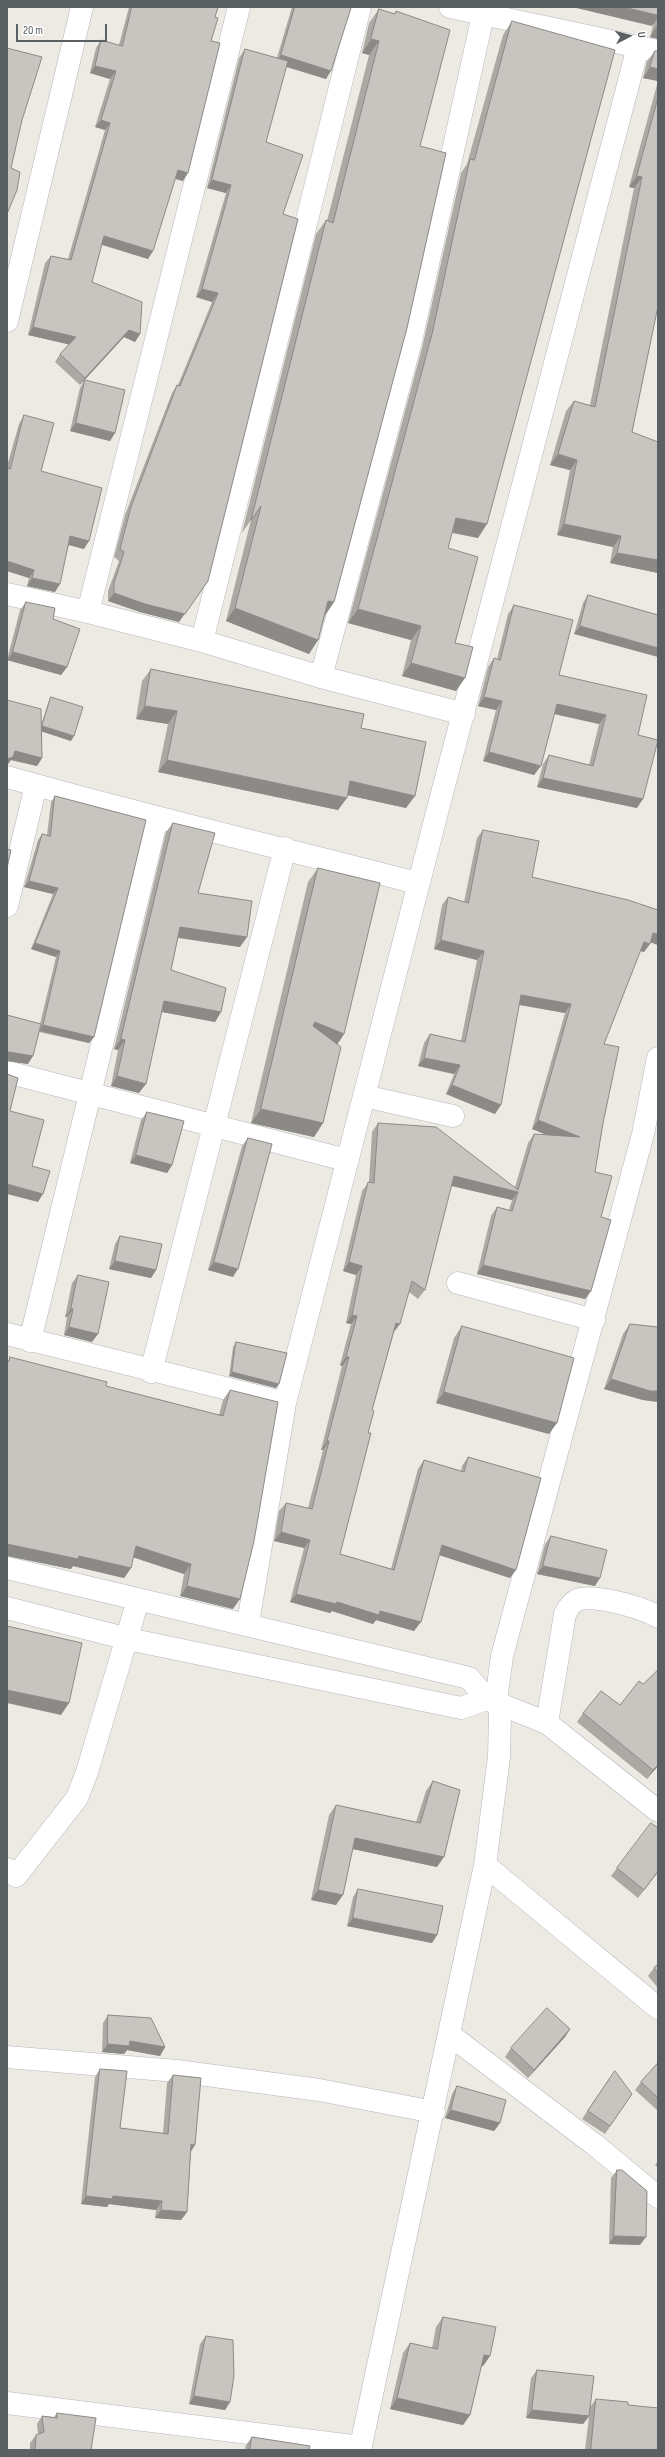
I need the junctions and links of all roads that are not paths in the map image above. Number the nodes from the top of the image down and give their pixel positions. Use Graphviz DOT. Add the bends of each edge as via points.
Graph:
graph roads {
  1 [pos="82,7"];
  2 [pos="239,7"];
  3 [pos="360,7"];
  4 [pos="450,7"];
  5 [pos="483,15"];
  6 [pos="648,49"];
  7 [pos="7,321"];
  8 [pos="7,594"];
  9 [pos="88,612"];
  10 [pos="202,642"];
  11 [pos="321,677"];
  12 [pos="464,714"];
  13 [pos="7,777"];
  14 [pos="36,785"];
  15 [pos="157,818"];
  16 [pos="285,848"];
  17 [pos="417,883"];
  18 [pos="7,906"];
  19 [pos="658,1058"];
  20 [pos="7,1072"];
  21 [pos="90,1094"];
  22 [pos="364,1096"];
  23 [pos="453,1116"];
  24 [pos="214,1126"];
  25 [pos="650,1137"];
  26 [pos="346,1160"];
  27 [pos="458,1283"];
  28 [pos="594,1320"];
  29 [pos="7,1334"];
  30 [pos="30,1341"];
  31 [pos="151,1372"];
  32 [pos="286,1403"];
  33 [pos="7,1568"];
  34 [pos="138,1600"];
  35 [pos="7,1608"];
  36 [pos="658,1617"];
  37 [pos="248,1623"];
  38 [pos="128,1639"];
  39 [pos="492,1701"];
  40 [pos="547,1723"];
  41 [pos="658,1811"];
  42 [pos="485,1865"];
  43 [pos="10,1878"];
  44 [pos="658,2008"];
  45 [pos="450,2035"];
  46 [pos="7,2057"];
  47 [pos="434,2112"];
  48 [pos="658,2198"];
  49 [pos="7,2403"];
  50 [pos="361,2449"];
  1 -- 7 [label="street"];
  2 -- 9 [label="street"];
  3 -- 10 [label="street"];
  4 -- 5 [label="street"];
  5 -- 6 [label="street"];
  5 -- 11 [label="street" via="410,344"];
  6 -- 12 [label="street"];
  8 -- 9 [label="street"];
  9 -- 10 [label="street"];
  10 -- 11 [label="street"];
  11 -- 12 [label="street"];
  12 -- 17 [label="street"];
  13 -- 14 [label="street"];
  14 -- 15 [label="street"];
  14 -- 18 [label="street"];
  15 -- 16 [label="street"];
  15 -- 21 [label="street"];
  16 -- 17 [label="street"];
  16 -- 24 [label="street"];
  17 -- 22 [label="street"];
  19 -- 25 [label="street"];
  20 -- 21 [label="street"];
  21 -- 24 [label="street"];
  21 -- 30 [label="street"];
  22 -- 23 [label="street"];
  22 -- 26 [label="street"];
  24 -- 26 [label="street"];
  24 -- 31 [label="street"];
  25 -- 28 [label="street"];
  26 -- 32 [label="street"];
  27 -- 28 [label="street"];
  28 -- 39 [label="street"];
  29 -- 30 [label="street"];
  30 -- 31 [label="street"];
  31 -- 32 [label="street"];
  32 -- 37 [label="street"];
  33 -- 34 [label="street"];
  34 -- 37 [label="street"];
  34 -- 38 [label="street"];
  35 -- 38 [label="street"];
  36 -- 40 [label="street" via="617,1603 586,1597 572,1603 565,1614"];
  37 -- 39 [label="street" via="469,1678"];
  38 -- 39 [label="street" via="461,1708"];
  38 -- 43 [label="street" via="77,1798"];
  39 -- 40 [label="street"];
  39 -- 42 [label="street" via="500,1715 499,1757"];
  40 -- 41 [label="street"];
  42 -- 44 [label="street"];
  42 -- 45 [label="street"];
  45 -- 47 [label="street"];
  45 -- 48 [label="street" via="595,2144"];
  46 -- 47 [label="street" via="177,2071 288,2086"];
  47 -- 50 [label="street"];
  49 -- 50 [label="street"];
}
